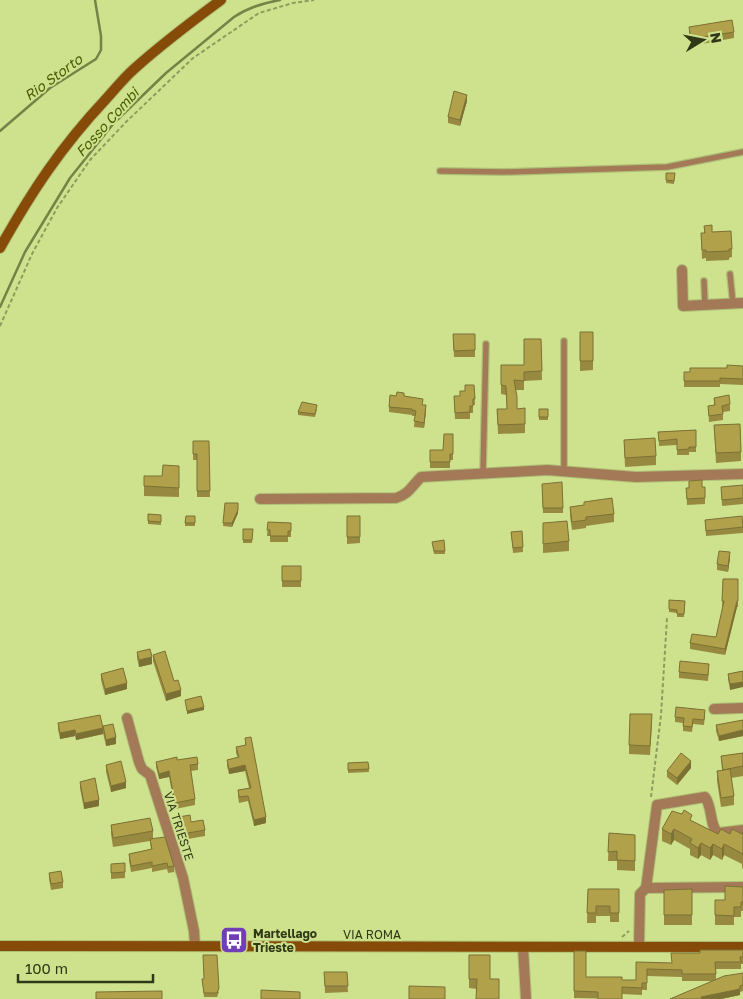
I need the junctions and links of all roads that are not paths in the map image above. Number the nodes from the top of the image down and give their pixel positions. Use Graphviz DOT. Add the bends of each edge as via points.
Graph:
graph roads {
  1 [pos="221,0"];
  2 [pos="743,152"];
  3 [pos="440,171"];
  4 [pos="0,248"];
  5 [pos="682,270"];
  6 [pos="730,274"];
  7 [pos="704,281"];
  8 [pos="738,304"];
  9 [pos="705,305"];
  10 [pos="564,341"];
  11 [pos="486,344"];
  12 [pos="564,471"];
  13 [pos="483,472"];
  14 [pos="743,474"];
  15 [pos="260,499"];
  16 [pos="743,708"];
  17 [pos="714,709"];
  18 [pos="128,718"];
  19 [pos="743,830"];
  20 [pos="646,883"];
  21 [pos="743,887"];
  22 [pos="0,946"];
  23 [pos="194,946"];
  24 [pos="640,946"];
  25 [pos="523,947"];
  26 [pos="743,947"];
  27 [pos="526,999"];
  1 -- 4 [label="main road" via="179,30 133,70 80,127 26,201"];
  2 -- 3 [label="lane" via="667,166"];
  5 -- 9 [label="street" via="683,306"];
  6 -- 8 [label="lane"];
  7 -- 9 [label="lane"];
  8 -- 9 [label="street"];
  10 -- 12 [label="lane"];
  11 -- 13 [label="lane"];
  12 -- 13 [label="street"];
  12 -- 14 [label="street" via="636,477"];
  13 -- 15 [label="street" via="421,477 409,491 396,498"];
  16 -- 17 [label="street"];
  18 -- 23 [label="street, VIA TRIESTE" via="139,762 150,775 183,878"];
  19 -- 20 [label="street" via="718,834 714,830 710,803 705,797 657,805"];
  20 -- 21 [label="street" via="658,888"];
  20 -- 24 [label="street" via="640,894"];
  22 -- 23 [label="main road, VIA ROMA"];
  23 -- 25 [label="main road, VIA ROMA"];
  24 -- 25 [label="main road, VIA ROMA"];
  24 -- 26 [label="main road, VIA ROMA"];
  25 -- 27 [label="street"];
}
